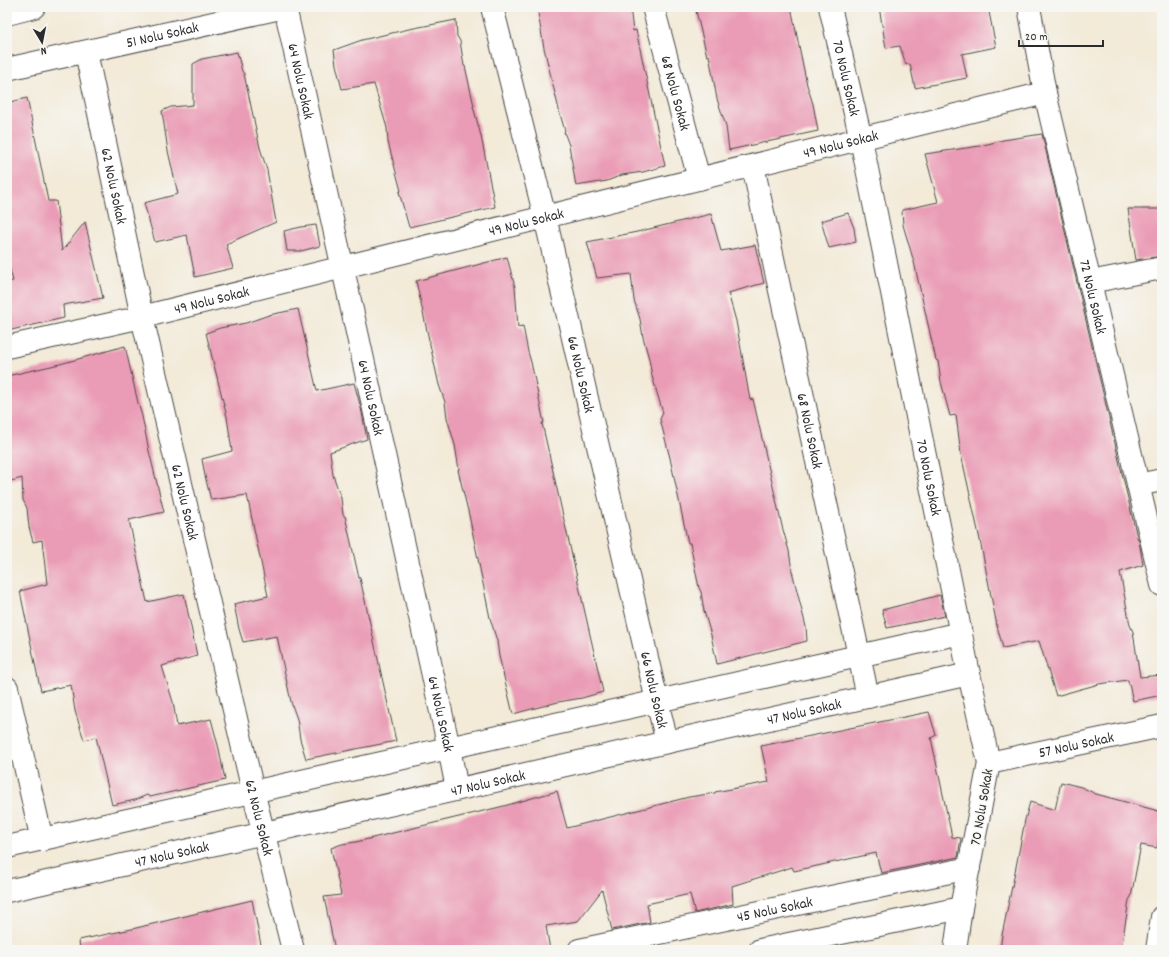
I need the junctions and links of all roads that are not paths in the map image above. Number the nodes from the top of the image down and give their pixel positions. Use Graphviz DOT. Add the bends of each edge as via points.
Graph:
graph roads {
  1 [pos="285,7"];
  2 [pos="492,7"];
  3 [pos="654,7"];
  4 [pos="830,7"];
  5 [pos="1029,7"];
  6 [pos="86,52"];
  7 [pos="7,69"];
  8 [pos="1045,93"];
  9 [pos="861,139"];
  10 [pos="753,166"];
  11 [pos="699,179"];
  12 [pos="545,217"];
  13 [pos="343,266"];
  14 [pos="1162,268"];
  15 [pos="1090,282"];
  16 [pos="142,317"];
  17 [pos="7,347"];
  18 [pos="1162,480"];
  19 [pos="1138,485"];
  20 [pos="1162,585"];
  21 [pos="961,633"];
  22 [pos="860,656"];
  23 [pos="969,674"];
  24 [pos="7,688"];
  25 [pos="868,697"];
  26 [pos="657,701"];
  27 [pos="1162,726"];
  28 [pos="668,742"];
  29 [pos="449,748"];
  30 [pos="989,763"];
  31 [pos="457,789"];
  32 [pos="253,791"];
  33 [pos="263,832"];
  34 [pos="42,840"];
  35 [pos="7,848"];
  36 [pos="969,868"];
  37 [pos="7,891"];
  38 [pos="961,908"];
  39 [pos="1162,917"];
  40 [pos="795,946"];
  41 [pos="293,950"];
  42 [pos="579,950"];
  43 [pos="760,950"];
  44 [pos="955,950"];
  45 [pos="1157,950"];
  1 -- 6 [label="street, 51 Nolu Sokak"];
  1 -- 13 [label="street, 64 Nolu Sokak"];
  2 -- 12 [label="street, 66 Nolu Sokak"];
  3 -- 11 [label="street, 68 Nolu Sokak"];
  4 -- 9 [label="street, 70 Nolu Sokak"];
  5 -- 8 [label="street, 72 Nolu Sokak"];
  6 -- 7 [label="street, 51 Nolu Sokak"];
  6 -- 16 [label="street, 62 Nolu Sokak"];
  8 -- 9 [label="street, 49 Nolu Sokak"];
  8 -- 15 [label="street, 72 Nolu Sokak"];
  9 -- 10 [label="street, 49 Nolu Sokak"];
  9 -- 21 [label="street, 70 Nolu Sokak"];
  10 -- 11 [label="street, 49 Nolu Sokak"];
  10 -- 22 [label="street, 68 Nolu Sokak"];
  11 -- 12 [label="street, 49 Nolu Sokak"];
  12 -- 13 [label="street, 49 Nolu Sokak"];
  12 -- 26 [label="street, 66 Nolu Sokak"];
  13 -- 16 [label="street, 49 Nolu Sokak"];
  13 -- 29 [label="street, 64 Nolu Sokak"];
  14 -- 15 [label="street"];
  15 -- 19 [label="street, 72 Nolu Sokak"];
  16 -- 17 [label="street, 49 Nolu Sokak"];
  16 -- 32 [label="street, 62 Nolu Sokak"];
  18 -- 19 [label="street"];
  19 -- 20 [label="street, 72 Nolu Sokak"];
  21 -- 22 [label="street"];
  21 -- 23 [label="street, 70 Nolu Sokak"];
  22 -- 25 [label="street, 68 Nolu Sokak"];
  22 -- 26 [label="street"];
  23 -- 25 [label="street, 47 Nolu Sokak"];
  23 -- 30 [label="street, 70 Nolu Sokak"];
  24 -- 34 [label="street"];
  25 -- 28 [label="street, 47 Nolu Sokak"];
  26 -- 28 [label="street, 66 Nolu Sokak"];
  26 -- 29 [label="street"];
  27 -- 30 [label="street, 57 Nolu Sokak"];
  28 -- 31 [label="street, 47 Nolu Sokak"];
  29 -- 31 [label="street, 64 Nolu Sokak"];
  29 -- 32 [label="street"];
  30 -- 36 [label="street, 70 Nolu Sokak"];
  31 -- 33 [label="street, 47 Nolu Sokak"];
  32 -- 33 [label="street, 62 Nolu Sokak"];
  32 -- 34 [label="street"];
  33 -- 37 [label="street, 47 Nolu Sokak"];
  33 -- 41 [label="street, 62 Nolu Sokak"];
  34 -- 35 [label="street"];
  36 -- 38 [label="street, 70 Nolu Sokak"];
  36 -- 42 [label="street, 45 Nolu Sokak"];
  38 -- 40 [label="street"];
  38 -- 44 [label="street, 70 Nolu Sokak"];
  39 -- 45 [label="street"];
  40 -- 43 [label="street"];
}
